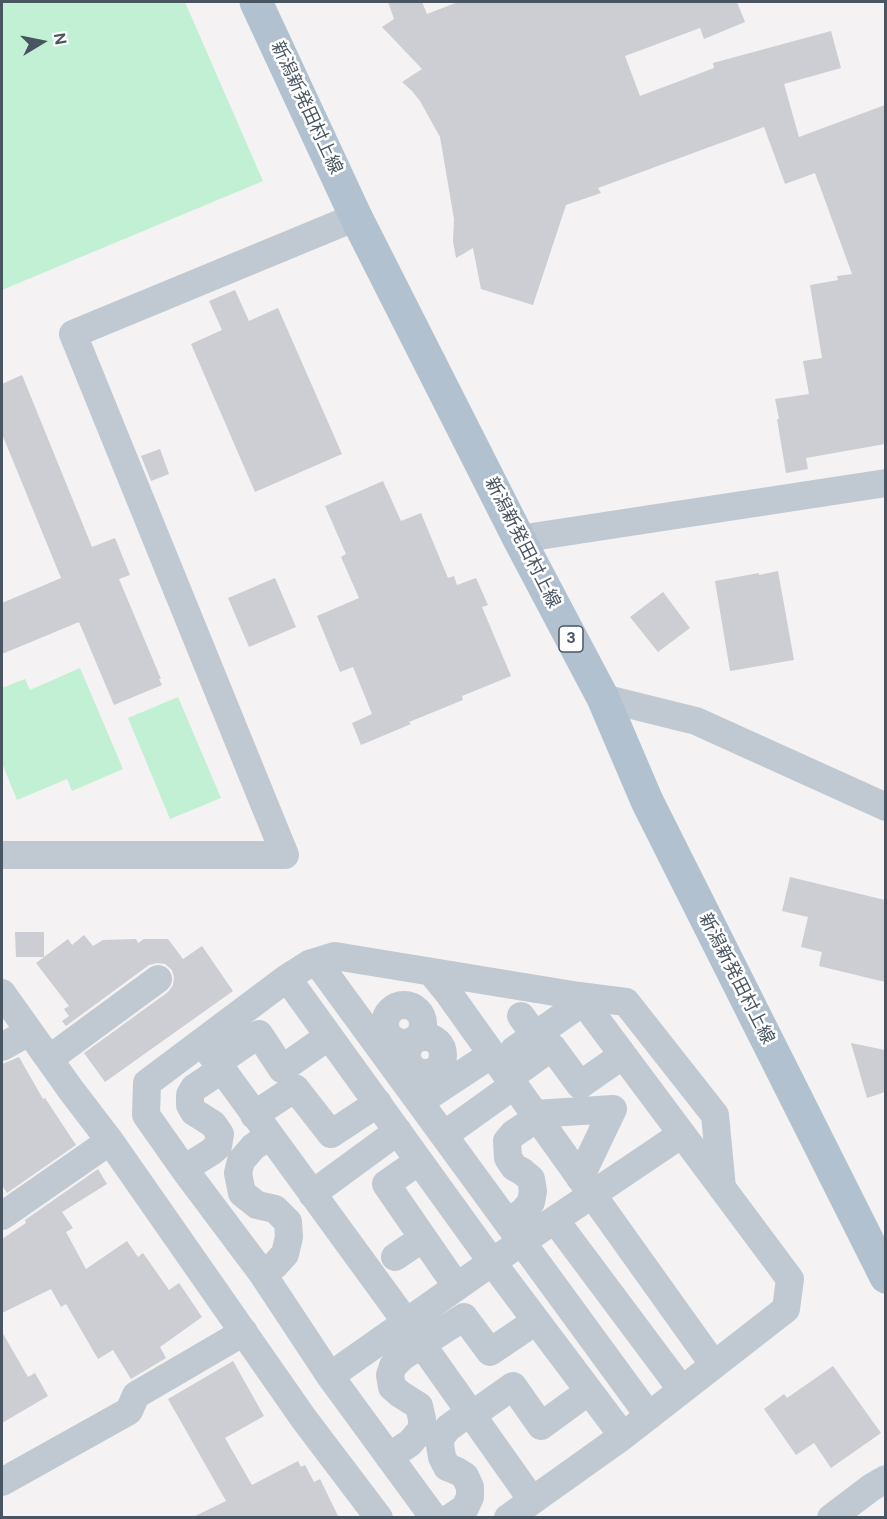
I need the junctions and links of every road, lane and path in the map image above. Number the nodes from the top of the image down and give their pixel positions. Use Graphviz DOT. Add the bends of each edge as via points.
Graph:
graph roads {
  1 [pos="256,2"];
  2 [pos="357,217"];
  3 [pos="885,483"];
  4 [pos="519,539"];
  5 [pos="603,698"];
  6 [pos="885,807"];
  7 [pos="2,855"];
  8 [pos="317,962"];
  9 [pos="431,972"];
  10 [pos="287,978"];
  11 [pos="158,979"];
  12 [pos="2,993"];
  13 [pos="449,994"];
  14 [pos="581,999"];
  15 [pos="419,1013"];
  16 [pos="470,1024"];
  17 [pos="29,1032"];
  18 [pos="329,1036"];
  19 [pos="440,1043"];
  20 [pos="2,1047"];
  21 [pos="623,1055"];
  22 [pos="213,1058"];
  23 [pos="49,1059"];
  24 [pos="503,1070"];
  25 [pos="378,1103"];
  26 [pos="536,1116"];
  27 [pos="262,1126"];
  28 [pos="398,1131"];
  29 [pos="682,1134"];
  30 [pos="110,1141"];
  31 [pos="419,1161"];
  32 [pos="184,1169"];
  33 [pos="586,1186"];
  34 [pos="722,1188"];
  35 [pos="312,1194"];
  36 [pos="2,1216"];
  37 [pos="555,1220"];
  38 [pos="515,1232"];
  39 [pos="423,1238"];
  40 [pos="394,1257"];
  41 [pos="492,1262"];
  42 [pos="262,1274"];
  43 [pos="885,1277"];
  44 [pos="457,1287"];
  45 [pos="536,1321"];
  46 [pos="244,1332"];
  47 [pos="414,1333"];
  48 [pos="714,1365"];
  49 [pos="330,1376"];
  50 [pos="682,1390"];
  51 [pos="589,1391"];
  52 [pos="471,1413"];
  53 [pos="649,1416"];
  54 [pos="623,1436"];
  55 [pos="389,1457"];
  56 [pos="885,1479"];
  57 [pos="2,1482"];
  58 [pos="532,1500"];
  59 [pos="379,1518"];
  60 [pos="434,1518"];
  61 [pos="450,1518"];
  62 [pos="508,1518"];
  63 [pos="831,1518"];
  1 -- 2 [label="main road, 新潟新発田村上線 / 3"];
  2 -- 4 [label="main road, 新潟新発田村上線 / 3"];
  2 -- 7 [label="street" via="73,334 285,855"];
  3 -- 4 [label="street"];
  4 -- 5 [label="main road, 新潟新発田村上線 / 3"];
  5 -- 6 [label="street" via="696,721"];
  5 -- 43 [label="main road, 新潟新発田村上線 / 3" via="647,801"];
  8 -- 9 [label="street" via="335,956"];
  8 -- 10 [label="street"];
  8 -- 38 [label="street"];
  9 -- 13 [label="street"];
  9 -- 14 [label="street"];
  10 -- 18 [label="street"];
  10 -- 22 [label="street"];
  11 -- 23 [label="street"];
  12 -- 17 [label="street"];
  13 -- 15 [label="street"];
  13 -- 16 [label="street"];
  14 -- 21 [label="street"];
  14 -- 24 [label="street" via="528,1025"];
  14 -- 34 [label="street" via="626,1002 715,1115"];
  16 -- 19 [label="street"];
  16 -- 24 [label="street"];
  17 -- 20 [label="street"];
  17 -- 23 [label="street"];
  18 -- 22 [label="street" via="282,1069 260,1034"];
  18 -- 25 [label="street"];
  21 -- 24 [label="street" via="580,1085 552,1047"];
  21 -- 29 [label="street"];
  22 -- 27 [label="street"];
  22 -- 32 [label="street" via="190,1095 190,1105 220,1134 218,1146"];
  22 -- 32 [label="street" via="147,1083 146,1115"];
  23 -- 30 [label="street"];
  24 -- 24 [label="street" via="460,1108"];
  24 -- 26 [label="street"];
  25 -- 27 [label="street" via="331,1134 295,1088"];
  25 -- 28 [label="street"];
  26 -- 33 [label="street"];
  26 -- 33 [label="street" via="613,1109"];
  26 -- 38 [label="street" via="507,1141 508,1158 531,1179 533,1191"];
  27 -- 35 [label="street"];
  27 -- 42 [label="street" via="253,1147 241,1161 238,1173 242,1193 257,1205 275,1209 288,1222 289,1237 285,1254"];
  28 -- 31 [label="street"];
  28 -- 35 [label="street"];
  29 -- 33 [label="street"];
  29 -- 34 [label="street"];
  30 -- 36 [label="street"];
  30 -- 46 [label="street"];
  31 -- 39 [label="street" via="386,1184"];
  31 -- 41 [label="street"];
  32 -- 42 [label="street"];
  33 -- 37 [label="street"];
  33 -- 48 [label="street"];
  34 -- 48 [label="street" via="790,1279 786,1309"];
  35 -- 47 [label="street"];
  37 -- 38 [label="street"];
  37 -- 50 [label="street"];
  38 -- 41 [label="street"];
  38 -- 53 [label="street"];
  39 -- 40 [label="street"];
  39 -- 44 [label="street"];
  41 -- 44 [label="street"];
  41 -- 45 [label="street"];
  42 -- 49 [label="street"];
  44 -- 47 [label="street"];
  45 -- 47 [label="street" via="490,1352 464,1317"];
  45 -- 51 [label="street"];
  46 -- 57 [label="street" via="136,1395 129,1411"];
  46 -- 59 [label="street"];
  47 -- 49 [label="street"];
  47 -- 52 [label="street"];
  47 -- 55 [label="street" via="390,1375 392,1387 419,1406 422,1429"];
  48 -- 50 [label="street"];
  49 -- 55 [label="street"];
  50 -- 53 [label="street"];
  51 -- 52 [label="street" via="541,1426 513,1386"];
  51 -- 54 [label="street"];
  52 -- 58 [label="street"];
  52 -- 61 [label="street" via="441,1437 447,1467 465,1476 470,1486 465,1508"];
  53 -- 54 [label="street"];
  54 -- 58 [label="street"];
  55 -- 60 [label="street"];
  56 -- 63 [label="street"];
  58 -- 62 [label="street"];
}
